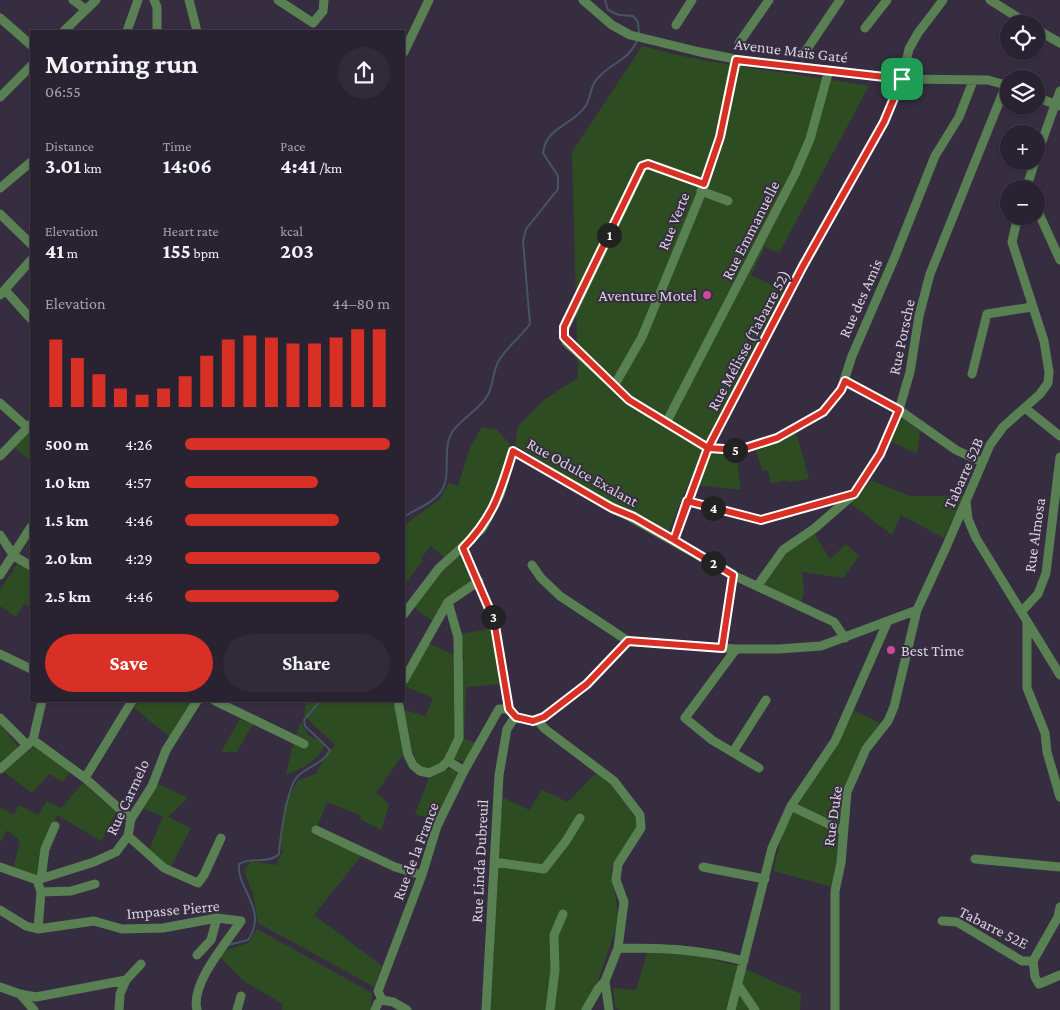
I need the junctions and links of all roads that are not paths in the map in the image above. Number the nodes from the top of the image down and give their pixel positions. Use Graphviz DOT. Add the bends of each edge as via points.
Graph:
graph roads {
  1 [pos="73,0"];
  2 [pos="96,0"];
  3 [pos="138,0"];
  4 [pos="154,0"];
  5 [pos="189,0"];
  6 [pos="278,0"];
  7 [pos="324,0"];
  8 [pos="429,0"];
  9 [pos="582,0"];
  10 [pos="692,0"];
  11 [pos="769,0"];
  12 [pos="840,0"];
  13 [pos="887,0"];
  14 [pos="943,0"];
  15 [pos="990,0"];
  16 [pos="85,9"];
  17 [pos="1014,15"];
  18 [pos="0,18"];
  19 [pos="676,25"];
  20 [pos="864,28"];
  21 [pos="65,30"];
  22 [pos="127,30"];
  23 [pos="156,30"];
  24 [pos="197,30"];
  25 [pos="1045,34"];
  26 [pos="739,42"];
  27 [pos="1060,43"];
  28 [pos="30,44"];
  29 [pos="405,50"];
  30 [pos="803,55"];
  31 [pos="736,60"];
  32 [pos="30,67"];
  33 [pos="829,70"];
  34 [pos="902,79"];
  35 [pos="973,81"];
  36 [pos="1000,84"];
  37 [pos="1060,91"];
  38 [pos="0,97"];
  39 [pos="1045,100"];
  40 [pos="1000,103"];
  41 [pos="1057,105"];
  42 [pos="1045,136"];
  43 [pos="30,163"];
  44 [pos="703,187"];
  45 [pos="0,188"];
  46 [pos="728,201"];
  47 [pos="0,214"];
  48 [pos="1016,225"];
  49 [pos="1044,225"];
  50 [pos="30,243"];
  51 [pos="1060,260"];
  52 [pos="30,261"];
  53 [pos="2,292"];
  54 [pos="1032,307"];
  55 [pos="30,317"];
  56 [pos="1060,369"];
  57 [pos="1049,372"];
  58 [pos="972,374"];
  59 [pos="845,381"];
  60 [pos="614,386"];
  61 [pos="0,403"];
  62 [pos="1025,408"];
  63 [pos="899,410"];
  64 [pos="666,423"];
  65 [pos="30,426"];
  66 [pos="1060,436"];
  67 [pos="708,448"];
  68 [pos="0,456"];
  69 [pos="1060,458"];
  70 [pos="982,462"];
  71 [pos="854,494"];
  72 [pos="687,501"];
  73 [pos="966,502"];
  74 [pos="30,529"];
  75 [pos="0,535"];
  76 [pos="674,540"];
  77 [pos="463,548"];
  78 [pos="14,556"];
  79 [pos="30,565"];
  80 [pos="532,565"];
  81 [pos="0,575"];
  82 [pos="733,575"];
  83 [pos="479,581"];
  84 [pos="758,585"];
  85 [pos="448,602"];
  86 [pos="917,610"];
  87 [pos="1022,611"];
  88 [pos="405,613"];
  89 [pos="1027,620"];
  90 [pos="887,623"];
  91 [pos="867,630"];
  92 [pos="845,638"];
  93 [pos="880,639"];
  94 [pos="628,641"];
  95 [pos="722,648"];
  96 [pos="736,649"];
  97 [pos="0,654"];
  98 [pos="30,669"];
  99 [pos="1060,675"];
  100 [pos="405,678"];
  101 [pos="766,700"];
  102 [pos="42,702"];
  103 [pos="131,702"];
  104 [pos="196,702"];
  105 [pos="217,702"];
  106 [pos="398,702"];
  107 [pos="509,709"];
  108 [pos="516,717"];
  109 [pos="0,718"];
  110 [pos="537,720"];
  111 [pos="30,743"];
  112 [pos="304,744"];
  113 [pos="732,752"];
  114 [pos="448,761"];
  115 [pos="759,768"];
  116 [pos="0,769"];
  117 [pos="464,771"];
  118 [pos="85,778"];
  119 [pos="1060,797"];
  120 [pos="791,806"];
  121 [pos="580,818"];
  122 [pos="131,819"];
  123 [pos="55,826"];
  124 [pos="316,830"];
  125 [pos="843,832"];
  126 [pos="128,836"];
  127 [pos="221,838"];
  128 [pos="975,859"];
  129 [pos="494,862"];
  130 [pos="0,867"];
  131 [pos="703,867"];
  132 [pos="1060,867"];
  133 [pos="422,875"];
  134 [pos="765,878"];
  135 [pos="39,879"];
  136 [pos="95,884"];
  137 [pos="41,892"];
  138 [pos="1060,907"];
  139 [pos="0,910"];
  140 [pos="563,914"];
  141 [pos="218,918"];
  142 [pos="942,921"];
  143 [pos="38,928"];
  144 [pos="618,948"];
  145 [pos="196,955"];
  146 [pos="744,961"];
  147 [pos="1033,961"];
  148 [pos="141,964"];
  149 [pos="1060,975"];
  150 [pos="126,980"];
  151 [pos="605,981"];
  152 [pos="738,985"];
  153 [pos="0,988"];
  154 [pos="20,994"];
  155 [pos="241,996"];
  156 [pos="382,1000"];
  157 [pos="34,1010"];
  158 [pos="120,1010"];
  159 [pos="197,1010"];
  160 [pos="237,1010"];
  161 [pos="375,1010"];
  162 [pos="407,1010"];
  163 [pos="486,1010"];
  164 [pos="550,1010"];
  165 [pos="586,1010"];
  166 [pos="609,1010"];
  167 [pos="731,1010"];
  168 [pos="755,1010"];
  169 [pos="835,1010"];
  1 -- 16 [label="street"];
  2 -- 16 [label="street"];
  3 -- 22 [label="street"];
  4 -- 23 [label="street"];
  5 -- 24 [label="street"];
  6 -- 7 [label="street" via="310,22 317,22"];
  8 -- 29 [label="street"];
  9 -- 31 [label="street, Avenue Maïs Gaté" via="612,25 639,37"];
  10 -- 19 [label="street"];
  11 -- 26 [label="street"];
  12 -- 30 [label="street"];
  13 -- 20 [label="street"];
  14 -- 34 [label="street, Rue Mélisse (Tabarre 52)" via="918,33"];
  15 -- 17 [label="street"];
  16 -- 21 [label="street"];
  18 -- 28 [label="street"];
  25 -- 27 [label="street"];
  31 -- 33 [label="street, Avenue Maïs Gaté"];
  31 -- 44 [label="street, Rue Verte" via="720,137"];
  32 -- 38 [label="street"];
  33 -- 34 [label="street, Avenue Maïs Gaté"];
  33 -- 64 [label="street, Rue Emmanuelle" via="810,139 795,174"];
  34 -- 35 [label="street, Avenue Maïs Gaté"];
  34 -- 67 [label="street, Rue Mélisse (Tabarre 52)" via="884,122 803,266"];
  35 -- 36 [label="street, Avenue Maïs Gaté" via="988,80"];
  35 -- 59 [label="street, Rue des Amis" via="959,117 935,156 852,356"];
  37 -- 41 [label="street"];
  39 -- 41 [label="street"];
  40 -- 63 [label="street, Rue Porsche" via="930,274"];
  41 -- 42 [label="street"];
  43 -- 45 [label="street"];
  44 -- 46 [label="street"];
  44 -- 60 [label="street, Rue Verte" via="642,337"];
  44 -- 60 [label="street" via="648,164 642,166 564,327 566,342"];
  47 -- 50 [label="street"];
  48 -- 54 [label="street" via="1012,242"];
  49 -- 51 [label="street"];
  52 -- 53 [label="street"];
  53 -- 55 [label="street"];
  54 -- 57 [label="street" via="1044,341"];
  54 -- 58 [label="street" via="987,314"];
  56 -- 57 [label="street"];
  57 -- 62 [label="street, Tabarre 52B" via="1048,383"];
  59 -- 63 [label="street"];
  59 -- 67 [label="street, Rue des Amis" via="823,412 777,438 739,450"];
  60 -- 64 [label="street" via="629,400"];
  61 -- 65 [label="street"];
  62 -- 66 [label="street"];
  62 -- 70 [label="street, Tabarre 52B" via="1003,427"];
  63 -- 70 [label="street" via="956,450"];
  63 -- 71 [label="street, Rue Porsche" via="880,454"];
  64 -- 67 [label="street"];
  65 -- 68 [label="street"];
  67 -- 72 [label="street, Rue Mélisse (Tabarre 52)"];
  69 -- 87 [label="street, Rue Almosa" via="1046,573 1038,594"];
  70 -- 73 [label="street, Tabarre 52B"];
  71 -- 72 [label="street" via="761,520"];
  71 -- 84 [label="street, Rue Porsche" via="783,550"];
  72 -- 76 [label="street, Rue Mélisse (Tabarre 52)"];
  73 -- 86 [label="street, Tabarre 52B"];
  73 -- 87 [label="street" via="968,519 976,538"];
  74 -- 78 [label="street"];
  75 -- 78 [label="street"];
  76 -- 77 [label="street, Rue Odulce Exalant" via="513,451 500,495 482,528"];
  76 -- 82 [label="street, Rue Odulce Exalant"];
  77 -- 83 [label="street"];
  77 -- 88 [label="street" via="439,568"];
  78 -- 79 [label="street"];
  78 -- 81 [label="street"];
  80 -- 94 [label="street" via="540,578 560,596"];
  82 -- 84 [label="street, Rue Odulce Exalant"];
  82 -- 95 [label="street"];
  83 -- 85 [label="street"];
  83 -- 107 [label="street" via="495,625"];
  84 -- 92 [label="street, Rue Odulce Exalant" via="834,622"];
  85 -- 100 [label="street"];
  85 -- 114 [label="street" via="458,637 460,700 459,738"];
  86 -- 90 [label="street"];
  86 -- 125 [label="street, Rue Duke" via="894,708 866,749 847,792"];
  87 -- 89 [label="street"];
  89 -- 99 [label="street"];
  89 -- 119 [label="street" via="1027,688 1045,733"];
  90 -- 91 [label="street"];
  90 -- 93 [label="street"];
  91 -- 92 [label="street"];
  91 -- 93 [label="street" via="875,632"];
  92 -- 96 [label="street" via="821,646"];
  93 -- 120 [label="street" via="835,741"];
  94 -- 95 [label="street"];
  94 -- 110 [label="street" via="587,684"];
  95 -- 96 [label="street"];
  96 -- 113 [label="street" via="686,718"];
  97 -- 98 [label="street"];
  101 -- 113 [label="street"];
  102 -- 111 [label="street"];
  103 -- 118 [label="street"];
  104 -- 122 [label="street, Rue Carmelo" via="166,750 152,786"];
  105 -- 112 [label="street"];
  106 -- 114 [label="street" via="408,755 413,765 429,773"];
  107 -- 108 [label="street"];
  107 -- 117 [label="street, Rue de la France" via="499,709"];
  108 -- 110 [label="street"];
  108 -- 129 [label="street, Rue Linda Dubreuil" via="506,729 499,776"];
  109 -- 111 [label="street"];
  110 -- 144 [label="street" via="614,781 640,815 642,828 618,864 616,880 624,902"];
  111 -- 116 [label="street"];
  111 -- 118 [label="street"];
  113 -- 115 [label="street"];
  114 -- 117 [label="street"];
  117 -- 133 [label="street, Rue de la France" via="437,826"];
  118 -- 122 [label="street"];
  120 -- 125 [label="street"];
  120 -- 134 [label="street" via="772,848"];
  121 -- 129 [label="street" via="544,869"];
  122 -- 126 [label="street, Rue Carmelo"];
  123 -- 135 [label="street" via="45,849"];
  124 -- 133 [label="street" via="395,867"];
  125 -- 169 [label="street, Rue Duke" via="835,891"];
  126 -- 127 [label="street" via="164,868 198,883"];
  126 -- 135 [label="street, Rue Carmelo" via="116,852"];
  128 -- 132 [label="street"];
  129 -- 163 [label="street, Rue Linda Dubreuil"];
  130 -- 135 [label="street"];
  131 -- 134 [label="street"];
  133 -- 156 [label="street, Rue de la France" via="378,990"];
  134 -- 146 [label="street"];
  135 -- 137 [label="street"];
  136 -- 137 [label="street" via="71,891"];
  137 -- 143 [label="street"];
  138 -- 147 [label="street, Tabarre 52E" via="1058,917"];
  139 -- 143 [label="street" via="26,926"];
  140 -- 164 [label="street" via="554,934 555,970"];
  141 -- 143 [label="street, Impasse Pierre" via="163,928 122,929 94,921"];
  141 -- 145 [label="street" via="211,940"];
  141 -- 159 [label="street, Impasse Pierre" via="241,921 205,976 196,997"];
  142 -- 147 [label="street, Tabarre 52E" via="957,922 1022,961"];
  144 -- 146 [label="street" via="708,951"];
  144 -- 151 [label="street"];
  146 -- 152 [label="street"];
  147 -- 149 [label="street" via="1039,984"];
  148 -- 150 [label="street"];
  150 -- 154 [label="street" via="36,997"];
  150 -- 158 [label="street" via="120,994"];
  151 -- 165 [label="street"];
  151 -- 166 [label="street"];
  152 -- 167 [label="street"];
  152 -- 168 [label="street"];
  153 -- 154 [label="street"];
  154 -- 157 [label="street"];
  155 -- 160 [label="street"];
  156 -- 161 [label="street"];
  156 -- 162 [label="street"];
}
